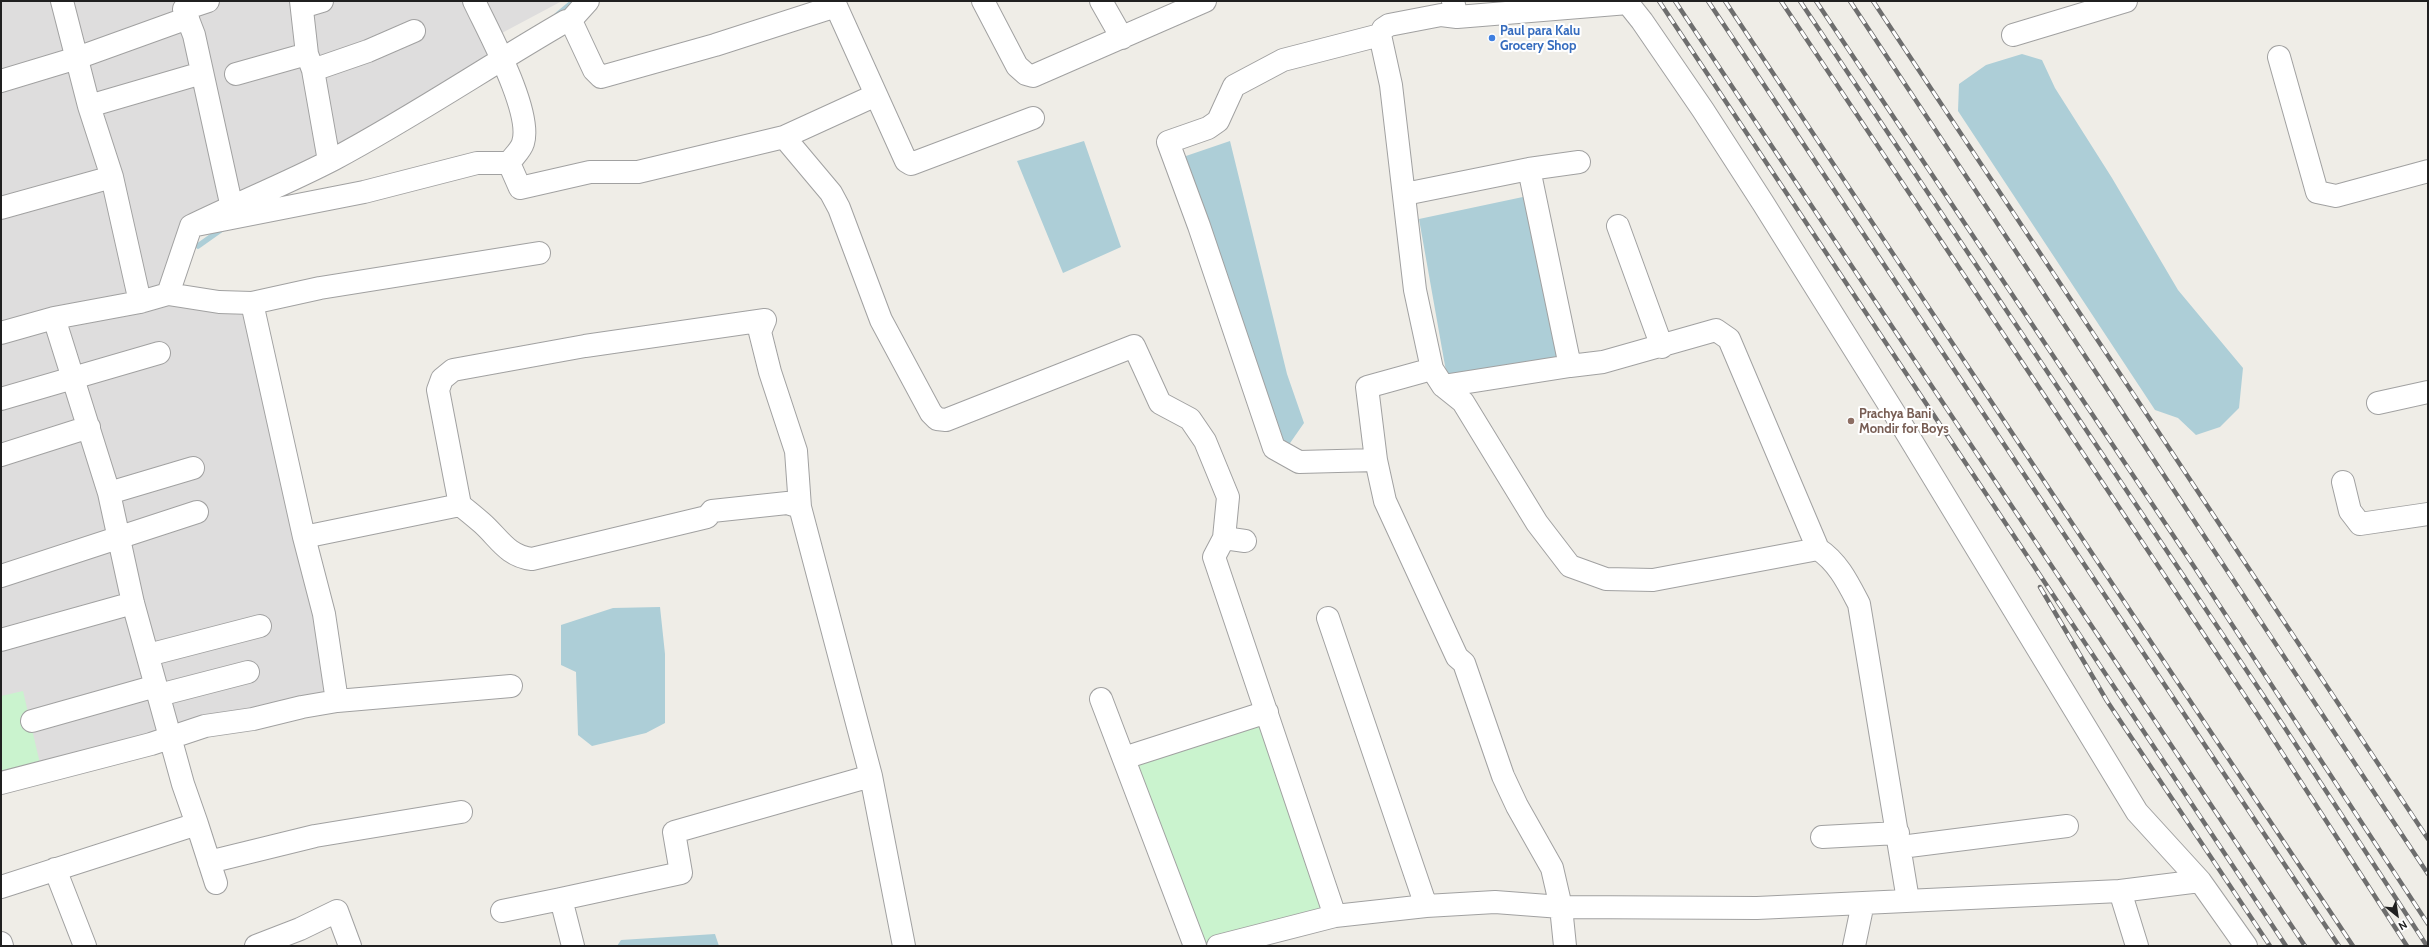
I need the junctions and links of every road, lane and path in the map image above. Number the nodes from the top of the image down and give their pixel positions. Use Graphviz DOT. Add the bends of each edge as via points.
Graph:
graph roads {
  1 [pos="62,1"];
  2 [pos="209,1"];
  3 [pos="474,1"];
  4 [pos="588,1"];
  5 [pos="984,1"];
  6 [pos="1101,1"];
  7 [pos="1206,1"];
  8 [pos="2126,1"];
  9 [pos="1627,2"];
  10 [pos="308,3"];
  11 [pos="835,3"];
  12 [pos="1455,9"];
  13 [pos="188,18"];
  14 [pos="570,21"];
  15 [pos="414,31"];
  16 [pos="1380,35"];
  17 [pos="2013,35"];
  18 [pos="1122,38"];
  19 [pos="2279,57"];
  20 [pos="76,58"];
  21 [pos="501,59"];
  22 [pos="310,62"];
  23 [pos="202,73"];
  24 [pos="236,74"];
  25 [pos="1,81"];
  26 [pos="876,95"];
  27 [pos="89,106"];
  28 [pos="1033,118"];
  29 [pos="784,137"];
  30 [pos="329,161"];
  31 [pos="1579,162"];
  32 [pos="509,163"];
  33 [pos="1529,169"];
  34 [pos="2428,171"];
  35 [pos="112,177"];
  36 [pos="1405,194"];
  37 [pos="1,208"];
  38 [pos="229,209"];
  39 [pos="191,226"];
  40 [pos="1618,226"];
  41 [pos="539,252"];
  42 [pos="168,294"];
  43 [pos="140,302"];
  44 [pos="252,303"];
  45 [pos="54,318"];
  46 [pos="1,333"];
  47 [pos="1662,347"];
  48 [pos="159,353"];
  49 [pos="1570,366"];
  50 [pos="73,378"];
  51 [pos="1437,378"];
  52 [pos="2428,392"];
  53 [pos="1,399"];
  54 [pos="2378,403"];
  55 [pos="89,427"];
  56 [pos="1,455"];
  57 [pos="1376,460"];
  58 [pos="193,468"];
  59 [pos="2343,482"];
  60 [pos="109,493"];
  61 [pos="460,505"];
  62 [pos="800,507"];
  63 [pos="197,512"];
  64 [pos="2428,514"];
  65 [pos="304,537"];
  66 [pos="120,538"];
  67 [pos="1224,538"];
  68 [pos="1245,541"];
  69 [pos="1818,549"];
  70 [pos="1,576"];
  71 [pos="133,603"];
  72 [pos="1328,618"];
  73 [pos="260,626"];
  74 [pos="1,640"];
  75 [pos="148,655"];
  76 [pos="248,672"];
  77 [pos="511,686"];
  78 [pos="157,690"];
  79 [pos="1101,699"];
  80 [pos="337,702"];
  81 [pos="1267,712"];
  82 [pos="32,721"];
  83 [pos="171,737"];
  84 [pos="1124,758"];
  85 [pos="871,776"];
  86 [pos="1,783"];
  87 [pos="461,812"];
  88 [pos="197,824"];
  89 [pos="2067,826"];
  90 [pos="1822,837"];
  91 [pos="1899,840"];
  92 [pos="209,862"];
  93 [pos="55,869"];
  94 [pos="2200,881"];
  95 [pos="216,883"];
  96 [pos="1,887"];
  97 [pos="2120,892"];
  98 [pos="561,900"];
  99 [pos="1908,900"];
  100 [pos="1863,902"];
  101 [pos="1426,906"];
  102 [pos="1561,907"];
  103 [pos="502,912"];
  104 [pos="1335,916"];
  105 [pos="1,943"];
  106 [pos="2,946"];
  107 [pos="85,946"];
  108 [pos="256,946"];
  109 [pos="350,946"];
  110 [pos="573,946"];
  111 [pos="904,946"];
  112 [pos="1195,946"];
  113 [pos="1218,946"];
  114 [pos="1565,946"];
  115 [pos="1854,946"];
  116 [pos="2137,946"];
  117 [pos="2246,946"];
  1 -- 20 [label="street"];
  2 -- 13 [label="street" via="184,9"];
  3 -- 21 [label="street"];
  4 -- 14 [label="street"];
  5 -- 18 [label="street" via="1017,66 1026,74 1033,76"];
  6 -- 18 [label="street"];
  7 -- 18 [label="street"];
  8 -- 17 [label="street"];
  9 -- 12 [label="street"];
  9 -- 94 [label="street" via="1763,203 1903,427 2137,812"];
  10 -- 22 [label="street"];
  11 -- 14 [label="street" via="714,45 601,77 594,70"];
  11 -- 26 [label="street"];
  12 -- 16 [label="street" via="1441,15 1389,25"];
  13 -- 20 [label="street"];
  13 -- 23 [label="street"];
  14 -- 21 [label="street"];
  15 -- 22 [label="street" via="368,51"];
  16 -- 36 [label="street" via="1391,85"];
  16 -- 57 [label="street" via="1283,60 1234,86 1218,121 1208,128 1168,142 1274,448 1299,462"];
  19 -- 34 [label="street" via="2317,192 2336,196"];
  20 -- 25 [label="street"];
  20 -- 27 [label="street"];
  21 -- 30 [label="street" via="389,129"];
  21 -- 32 [label="street" via="524,119 523,143"];
  22 -- 24 [label="street"];
  22 -- 30 [label="street"];
  23 -- 27 [label="street"];
  23 -- 38 [label="street"];
  26 -- 28 [label="street" via="906,161 911,164"];
  26 -- 29 [label="street"];
  27 -- 35 [label="street"];
  29 -- 32 [label="street" via="638,172 590,172 520,188"];
  29 -- 67 [label="street" via="831,193 881,320 931,413 937,419 946,420 1134,346 1160,403 1190,418 1204,441 1228,497"];
  30 -- 39 [label="street"];
  31 -- 33 [label="street"];
  32 -- 38 [label="street" via="477,163 364,192 258,213"];
  33 -- 36 [label="street"];
  33 -- 49 [label="street"];
  35 -- 37 [label="street"];
  35 -- 43 [label="street"];
  36 -- 51 [label="street" via="1415,290"];
  38 -- 39 [label="street"];
  39 -- 42 [label="street"];
  40 -- 47 [label="street"];
  41 -- 44 [label="street" via="320,288"];
  42 -- 43 [label="street"];
  42 -- 44 [label="street" via="219,302"];
  43 -- 45 [label="street"];
  44 -- 65 [label="street"];
  45 -- 46 [label="street"];
  45 -- 50 [label="street"];
  47 -- 49 [label="street" via="1603,362"];
  47 -- 69 [label="street" via="1716,330 1729,340"];
  48 -- 50 [label="street"];
  49 -- 51 [label="street"];
  50 -- 53 [label="street"];
  50 -- 55 [label="street"];
  51 -- 57 [label="street" via="1367,387"];
  51 -- 69 [label="street" via="1463,402 1537,523 1570,566 1606,579 1653,580"];
  52 -- 54 [label="street"];
  55 -- 56 [label="street"];
  55 -- 60 [label="street"];
  57 -- 102 [label="street" via="1385,501 1455,654 1464,663 1503,776 1552,868"];
  58 -- 60 [label="street"];
  59 -- 64 [label="street" via="2350,511 2360,524"];
  60 -- 66 [label="street"];
  61 -- 62 [label="street" via="483,524 504,549 522,558 532,559 707,517 712,511 787,503"];
  61 -- 62 [label="street" via="438,390 442,379 452,370 585,346 765,320 760,332 770,372 796,451"];
  61 -- 65 [label="street"];
  62 -- 85 [label="street"];
  63 -- 66 [label="street"];
  65 -- 80 [label="street" via="324,614"];
  66 -- 70 [label="street"];
  66 -- 71 [label="street"];
  67 -- 68 [label="street"];
  67 -- 81 [label="street" via="1214,557"];
  69 -- 91 [label="street" via="1828,556 1847,581 1859,604"];
  71 -- 74 [label="street"];
  71 -- 75 [label="street"];
  72 -- 101 [label="street"];
  73 -- 75 [label="street"];
  75 -- 78 [label="street"];
  76 -- 78 [label="street"];
  77 -- 80 [label="street"];
  78 -- 82 [label="street"];
  78 -- 83 [label="street"];
  79 -- 84 [label="street"];
  80 -- 83 [label="street" via="205,726"];
  81 -- 84 [label="street"];
  81 -- 104 [label="street"];
  83 -- 86 [label="street"];
  83 -- 88 [label="street"];
  84 -- 112 [label="street"];
  85 -- 98 [label="street" via="674,832 680,873"];
  85 -- 111 [label="street"];
  87 -- 92 [label="street" via="315,836"];
  88 -- 92 [label="street"];
  88 -- 93 [label="street"];
  89 -- 91 [label="street"];
  90 -- 91 [label="street"];
  91 -- 99 [label="street"];
  92 -- 95 [label="street"];
  93 -- 96 [label="street"];
  93 -- 107 [label="street"];
  94 -- 97 [label="street"];
  94 -- 117 [label="street"];
  97 -- 99 [label="street"];
  97 -- 116 [label="street"];
  98 -- 103 [label="street"];
  98 -- 110 [label="street"];
  99 -- 100 [label="street"];
  100 -- 102 [label="street" via="1757,908"];
  100 -- 115 [label="street"];
  101 -- 102 [label="street" via="1496,902"];
  101 -- 104 [label="street"];
  102 -- 114 [label="street"];
  104 -- 113 [label="street"];
  105 -- 106 [label="street"];
  108 -- 109 [label="street" via="337,911"];
}
